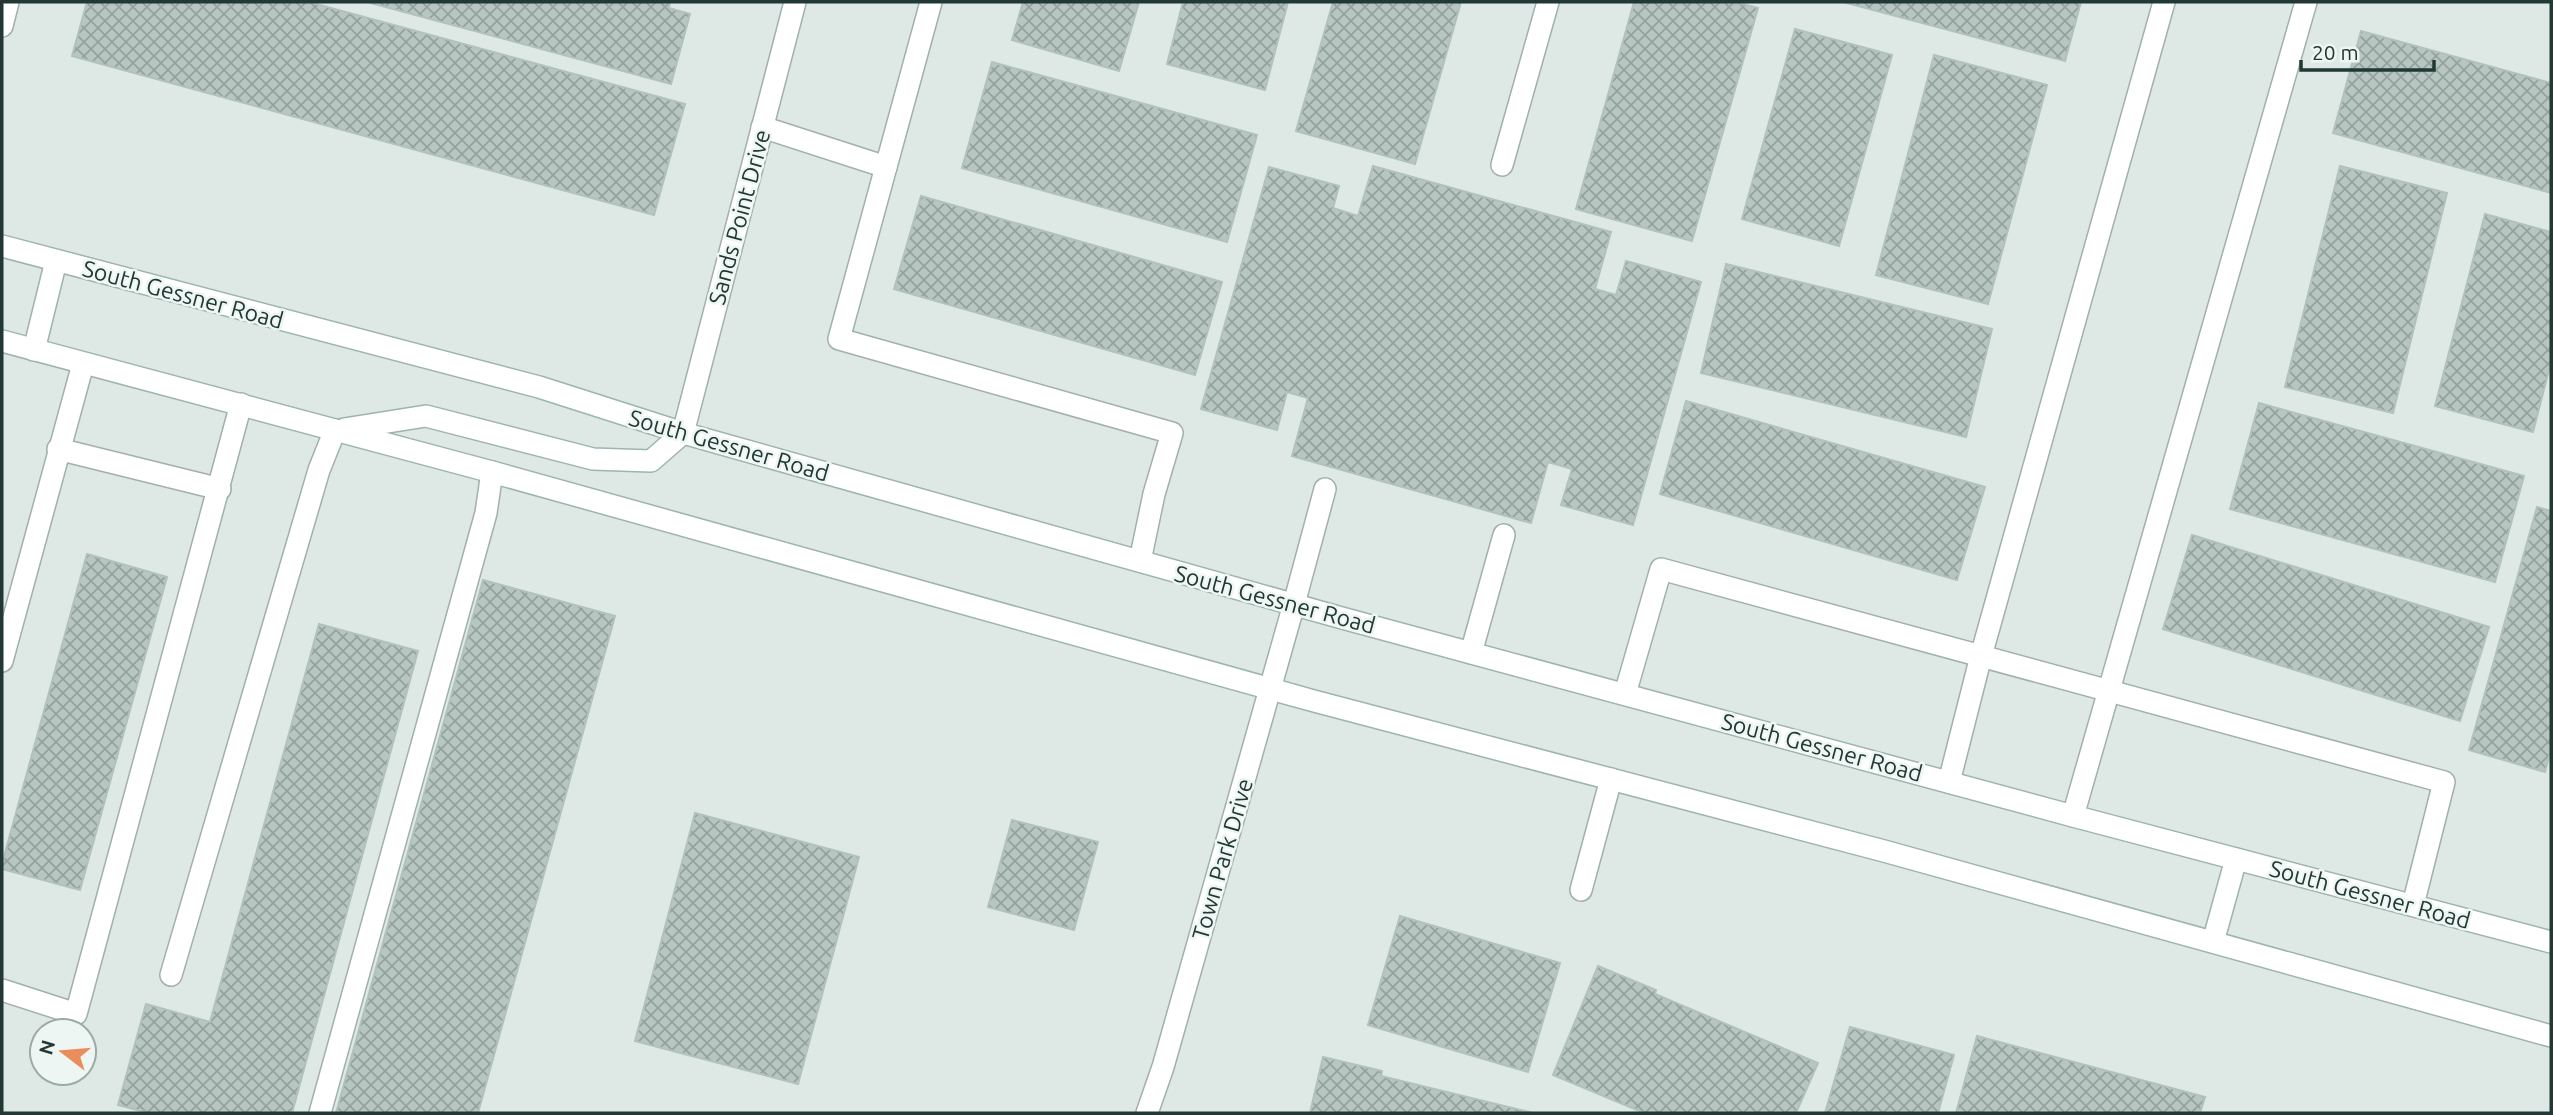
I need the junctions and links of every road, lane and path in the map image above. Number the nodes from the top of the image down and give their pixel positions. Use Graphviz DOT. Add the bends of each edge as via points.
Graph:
graph roads {
  1 [pos="8,2"];
  2 [pos="795,2"];
  3 [pos="931,2"];
  4 [pos="1548,2"];
  5 [pos="2164,2"];
  6 [pos="2306,2"];
  7 [pos="2,26"];
  8 [pos="762,127"];
  9 [pos="1502,165"];
  10 [pos="886,167"];
  11 [pos="2,246"];
  12 [pos="56,261"];
  13 [pos="2,341"];
  14 [pos="34,350"];
  15 [pos="83,364"];
  16 [pos="241,404"];
  17 [pos="335,430"];
  18 [pos="683,433"];
  19 [pos="58,449"];
  20 [pos="492,472"];
  21 [pos="1325,488"];
  22 [pos="220,489"];
  23 [pos="1504,535"];
  24 [pos="1140,561"];
  25 [pos="1294,604"];
  26 [pos="1471,653"];
  27 [pos="1981,656"];
  28 [pos="2,661"];
  29 [pos="1269,689"];
  30 [pos="2110,691"];
  31 [pos="1625,694"];
  32 [pos="1611,779"];
  33 [pos="1949,782"];
  34 [pos="2073,816"];
  35 [pos="2236,859"];
  36 [pos="1581,890"];
  37 [pos="2413,905"];
  38 [pos="2213,942"];
  39 [pos="2551,942"];
  40 [pos="172,975"];
  41 [pos="2,990"];
  42 [pos="2551,1036"];
  43 [pos="320,1113"];
  44 [pos="1147,1113"];
  1 -- 7 [label="main road"];
  2 -- 8 [label="main road, Sands Point Drive"];
  3 -- 10 [label="main road"];
  4 -- 9 [label="main road"];
  5 -- 27 [label="main road"];
  6 -- 30 [label="main road"];
  8 -- 10 [label="main road"];
  8 -- 18 [label="main road, Sands Point Drive"];
  10 -- 24 [label="main road" via="839,339 1172,433"];
  11 -- 12 [label="main road, South Gessner Road"];
  12 -- 14 [label="main road"];
  12 -- 18 [label="main road, South Gessner Road" via="539,387"];
  13 -- 14 [label="main road"];
  14 -- 15 [label="main road"];
  15 -- 16 [label="main road"];
  15 -- 19 [label="main road"];
  16 -- 17 [label="main road"];
  16 -- 22 [label="main road"];
  17 -- 18 [label="main road" via="426,416 593,459 651,461"];
  17 -- 20 [label="main road"];
  17 -- 40 [label="main road" via="319,470"];
  18 -- 24 [label="main road, South Gessner Road"];
  19 -- 22 [label="main road"];
  19 -- 28 [label="main road"];
  20 -- 29 [label="main road"];
  20 -- 43 [label="main road" via="486,513"];
  21 -- 25 [label="main road, Town Park Drive"];
  22 -- 41 [label="main road" via="76,1014"];
  23 -- 26 [label="main road"];
  24 -- 25 [label="main road, South Gessner Road"];
  25 -- 26 [label="main road, South Gessner Road"];
  25 -- 29 [label="main road, Town Park Drive"];
  26 -- 31 [label="main road, South Gessner Road"];
  27 -- 30 [label="main road"];
  27 -- 31 [label="main road" via="1661,569"];
  27 -- 33 [label="main road"];
  29 -- 32 [label="main road"];
  29 -- 44 [label="main road, Town Park Drive"];
  30 -- 34 [label="main road"];
  30 -- 37 [label="main road" via="2444,782"];
  31 -- 33 [label="main road, South Gessner Road"];
  32 -- 36 [label="main road"];
  32 -- 38 [label="main road"];
  33 -- 34 [label="main road, South Gessner Road"];
  34 -- 35 [label="main road, South Gessner Road"];
  35 -- 37 [label="main road, South Gessner Road"];
  35 -- 38 [label="main road"];
  37 -- 39 [label="main road, South Gessner Road"];
  38 -- 42 [label="main road"];
}
